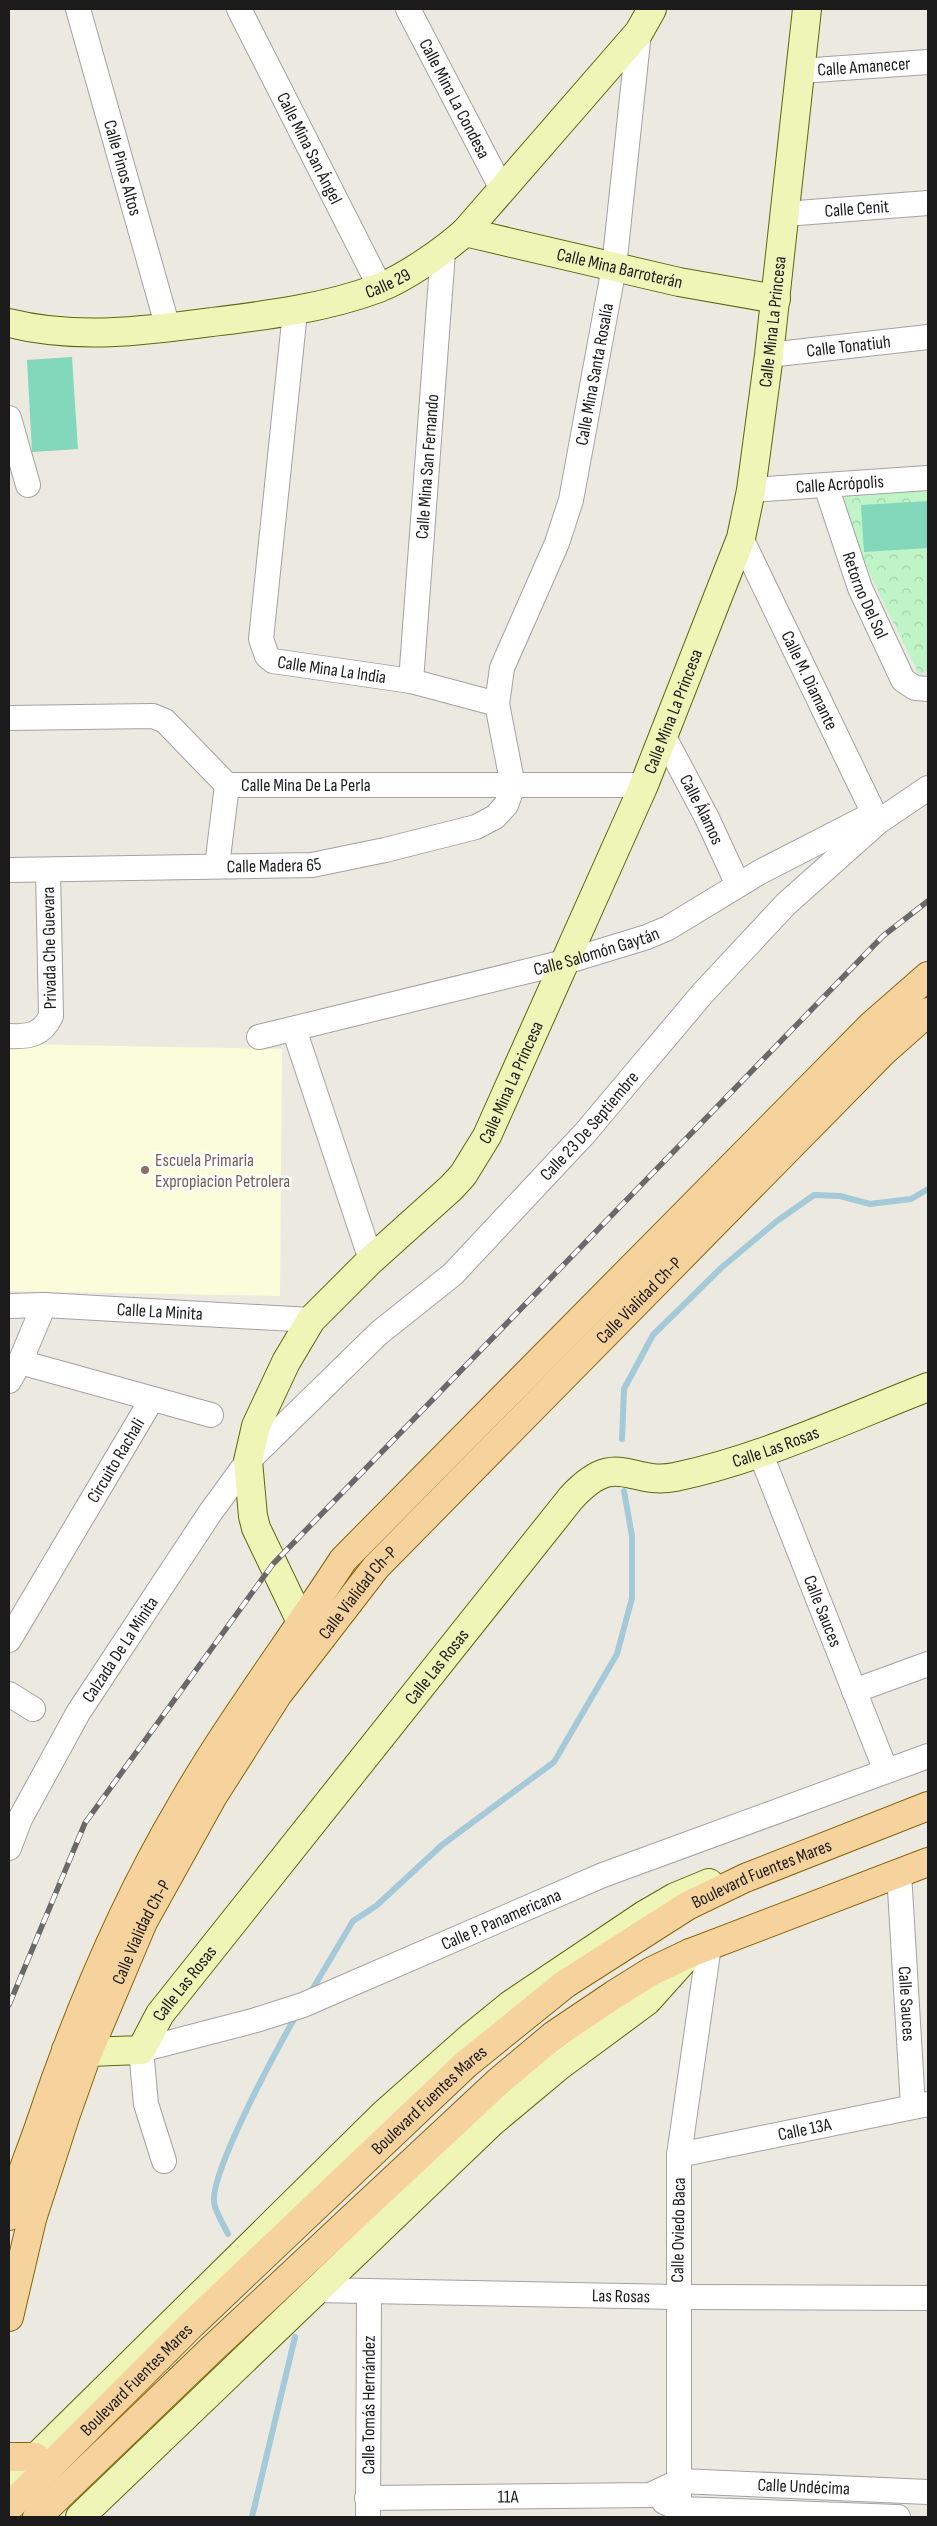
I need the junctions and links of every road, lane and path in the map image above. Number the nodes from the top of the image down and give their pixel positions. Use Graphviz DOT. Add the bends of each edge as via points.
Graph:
graph roads {
  1 [pos="78,9"];
  2 [pos="239,9"];
  3 [pos="408,9"];
  4 [pos="652,9"];
  5 [pos="807,9"];
  6 [pos="639,32"];
  7 [pos="928,62"];
  8 [pos="800,71"];
  9 [pos="502,189"];
  10 [pos="928,202"];
  11 [pos="786,214"];
  12 [pos="465,232"];
  13 [pos="443,252"];
  14 [pos="614,267"];
  15 [pos="380,287"];
  16 [pos="776,299"];
  17 [pos="295,312"];
  18 [pos="9,323"];
  19 [pos="168,328"];
  20 [pos="928,337"];
  21 [pos="769,355"];
  22 [pos="9,418"];
  23 [pos="928,478"];
  24 [pos="28,486"];
  25 [pos="826,486"];
  26 [pos="751,490"];
  27 [pos="741,538"];
  28 [pos="411,681"];
  29 [pos="926,689"];
  30 [pos="497,704"];
  31 [pos="9,718"];
  32 [pos="662,735"];
  33 [pos="227,785"];
  34 [pos="644,785"];
  35 [pos="512,786"];
  36 [pos="928,788"];
  37 [pos="875,818"];
  38 [pos="217,866"];
  39 [pos="9,870"];
  40 [pos="48,870"];
  41 [pos="738,885"];
  42 [pos="565,962"];
  43 [pos="928,976"];
  44 [pos="928,1012"];
  45 [pos="294,1030"];
  46 [pos="9,1036"];
  47 [pos="258,1036"];
  48 [pos="371,1260"];
  49 [pos="44,1305"];
  50 [pos="9,1306"];
  51 [pos="311,1320"];
  52 [pos="15,1372"];
  53 [pos="928,1387"];
  54 [pos="152,1398"];
  55 [pos="212,1415"];
  56 [pos="760,1452"];
  57 [pos="248,1461"];
  58 [pos="310,1633"];
  59 [pos="9,1640"];
  60 [pos="928,1664"];
  61 [pos="854,1691"];
  62 [pos="9,1694"];
  63 [pos="33,1709"];
  64 [pos="928,1756"];
  65 [pos="886,1771"];
  66 [pos="928,1806"];
  67 [pos="9,1848"];
  68 [pos="928,1862"];
  69 [pos="898,1874"];
  70 [pos="744,1878"];
  71 [pos="699,1949"];
  72 [pos="140,2050"];
  73 [pos="77,2051"];
  74 [pos="921,2105"];
  75 [pos="679,2155"];
  76 [pos="164,2161"];
  77 [pos="9,2216"];
  78 [pos="315,2290"];
  79 [pos="369,2292"];
  80 [pos="677,2297"];
  81 [pos="928,2298"];
  82 [pos="9,2317"];
  83 [pos="9,2456"];
  84 [pos="35,2457"];
  85 [pos="680,2481"];
  86 [pos="9,2484"];
  87 [pos="928,2492"];
  88 [pos="650,2495"];
  89 [pos="9,2507"];
  90 [pos="367,2508"];
  91 [pos="679,2513"];
  92 [pos="37,2517"];
  93 [pos="80,2517"];
  94 [pos="898,2517"];
  1 -- 19 [label="street, Calle Pinos Altos"];
  2 -- 15 [label="street, Calle Mina San Ángel"];
  3 -- 9 [label="street, Calle Mina La Condesa"];
  4 -- 6 [label="street, Calle 29"];
  5 -- 8 [label="street, Calle Mina La Princesa"];
  6 -- 9 [label="street, Calle 29"];
  6 -- 14 [label="street, Calle Mina Santa Rosalía"];
  7 -- 8 [label="street, Calle Amanecer"];
  8 -- 11 [label="street, Calle Mina La Princesa"];
  9 -- 12 [label="street, Calle 29"];
  10 -- 11 [label="street, Calle Cenit"];
  11 -- 16 [label="street, Calle Mina La Princesa"];
  12 -- 13 [label="street, Calle 29"];
  12 -- 14 [label="street, Calle Mina Barroterán"];
  13 -- 15 [label="street, Calle 29"];
  13 -- 28 [label="street, Calle Mina San Fernando"];
  14 -- 16 [label="street, Calle Mina Barroterán"];
  14 -- 30 [label="street, Calle Mina Santa Rosalía" via="571,500 557,543 502,668"];
  15 -- 17 [label="street, Calle 29"];
  16 -- 21 [label="street, Calle Mina La Princesa"];
  17 -- 19 [label="street, Calle 29"];
  17 -- 28 [label="street, Calle Mina La India" via="261,639 263,649 273,661"];
  18 -- 19 [label="street, Calle 29" via="87,334"];
  20 -- 21 [label="street, Calle Tonatiuh"];
  21 -- 26 [label="street, Calle Mina La Princesa"];
  22 -- 24 [label="street"];
  23 -- 25 [label="street, Calle Acrópolis"];
  25 -- 26 [label="street, Calle Acrópolis"];
  25 -- 29 [label="street, Retorno Del Sol" via="860,588 903,680 908,685"];
  26 -- 27 [label="street, Calle Mina La Princesa"];
  27 -- 32 [label="street, Calle Mina La Princesa"];
  27 -- 37 [label="street, Calle M. Diamante"];
  28 -- 30 [label="street, Calle Mina La India"];
  30 -- 35 [label="street"];
  31 -- 33 [label="street, Calle Mina De La Perla" via="154,716 165,721"];
  32 -- 34 [label="street, Calle Mina La Princesa"];
  32 -- 41 [label="street, Calle Álamos"];
  33 -- 35 [label="street, Calle Mina De La Perla"];
  33 -- 38 [label="street"];
  34 -- 35 [label="street"];
  34 -- 42 [label="street, Calle Mina La Princesa"];
  35 -- 38 [label="street, Calle Madera 65" via="506,805 495,817 476,827 312,865"];
  36 -- 37 [label="street, Calle 23 De Septiembre"];
  37 -- 41 [label="street, Calle Salomón Gaytán"];
  37 -- 57 [label="street, Calle 23 De Septiembre" via="786,904 702,994 585,1132 453,1274 379,1334"];
  38 -- 40 [label="street, Calle Madera 65"];
  39 -- 40 [label="street, Calle Madera 65"];
  40 -- 46 [label="street, Privada Che Guevara" via="51,1016 46,1026 28,1037"];
  41 -- 42 [label="street, Calle Salomón Gaytán" via="668,928"];
  42 -- 45 [label="street, Calle Salomón Gaytán"];
  42 -- 48 [label="street, Calle Mina La Princesa" via="487,1136 473,1160 450,1188"];
  43 -- 58 [label="main road, Calle Vialidad Ch-P" via="872,1024 343,1560"];
  44 -- 58 [label="main road, Calle Vialidad Ch-P" via="877,1058"];
  45 -- 47 [label="street, Calle Salomón Gaytán"];
  45 -- 48 [label="street"];
  48 -- 51 [label="street, Calle Mina La Princesa"];
  49 -- 50 [label="street, Calle La Minita"];
  49 -- 51 [label="street, Calle La Minita"];
  49 -- 52 [label="street, Circuito Rachali"];
  51 -- 57 [label="street, Calzada De La Minita" via="286,1362 256,1426"];
  52 -- 54 [label="street, Circuito Rachali"];
  53 -- 56 [label="street, Calle Las Rosas"];
  54 -- 55 [label="street"];
  54 -- 59 [label="street, Circuito Rachali"];
  56 -- 61 [label="street, Calle Sauces"];
  56 -- 72 [label="street, Calle Las Rosas" via="670,1478 610,1471 577,1491 160,2014"];
  57 -- 58 [label="street, Calzada De La Minita" via="256,1528"];
  57 -- 67 [label="street, Calzada De La Minita" via="78,1713 20,1820"];
  58 -- 73 [label="main road, Calle Vialidad Ch-P" via="278,1694 212,1796"];
  60 -- 61 [label="street"];
  61 -- 65 [label="street, Calle Sauces"];
  62 -- 63 [label="street"];
  64 -- 65 [label="street, Calle P. Panamericana"];
  65 -- 72 [label="street, Calle P. Panamericana" via="603,1876 303,2005"];
  66 -- 70 [label="main road, Boulevard Fuentes Mares"];
  68 -- 69 [label="main road, Boulevard Fuentes Mares"];
  69 -- 71 [label="main road, Boulevard Fuentes Mares"];
  69 -- 74 [label="street, Calle Sauces"];
  70 -- 84 [label="street" via="714,1881 675,1897 510,2005 384,2114"];
  70 -- 89 [label="main road, Boulevard Fuentes Mares" via="687,1906 565,1984 466,2064 192,2324"];
  71 -- 75 [label="street, Calle Oviedo Baca"];
  71 -- 78 [label="street" via="647,2001 492,2122"];
  71 -- 92 [label="main road, Boulevard Fuentes Mares" via="652,1971 615,1994 554,2035 499,2080"];
  72 -- 73 [label="street, Calle P. Panamericana"];
  72 -- 76 [label="street" via="146,2104"];
  73 -- 77 [label="main road, Calle Vialidad Ch-P"];
  73 -- 82 [label="main road, Calle Vialidad Ch-P"];
  74 -- 75 [label="street, Calle 13A"];
  75 -- 80 [label="street, Calle Oviedo Baca"];
  78 -- 79 [label="street, Las Rosas"];
  78 -- 93 [label="street"];
  79 -- 80 [label="street, Las Rosas"];
  79 -- 90 [label="street, Calle Tomás Hernández"];
  80 -- 81 [label="street, Las Rosas"];
  80 -- 85 [label="street, Calle Oviedo Baca"];
  83 -- 84 [label="main road"];
  84 -- 86 [label="street"];
  85 -- 87 [label="street, Calle Undécima"];
  85 -- 88 [label="street, 11A"];
  85 -- 91 [label="street, Calle Oviedo Baca"];
  88 -- 90 [label="street, 11A"];
  88 -- 91 [label="street, 11A"];
  91 -- 94 [label="street, 11A"];
}
